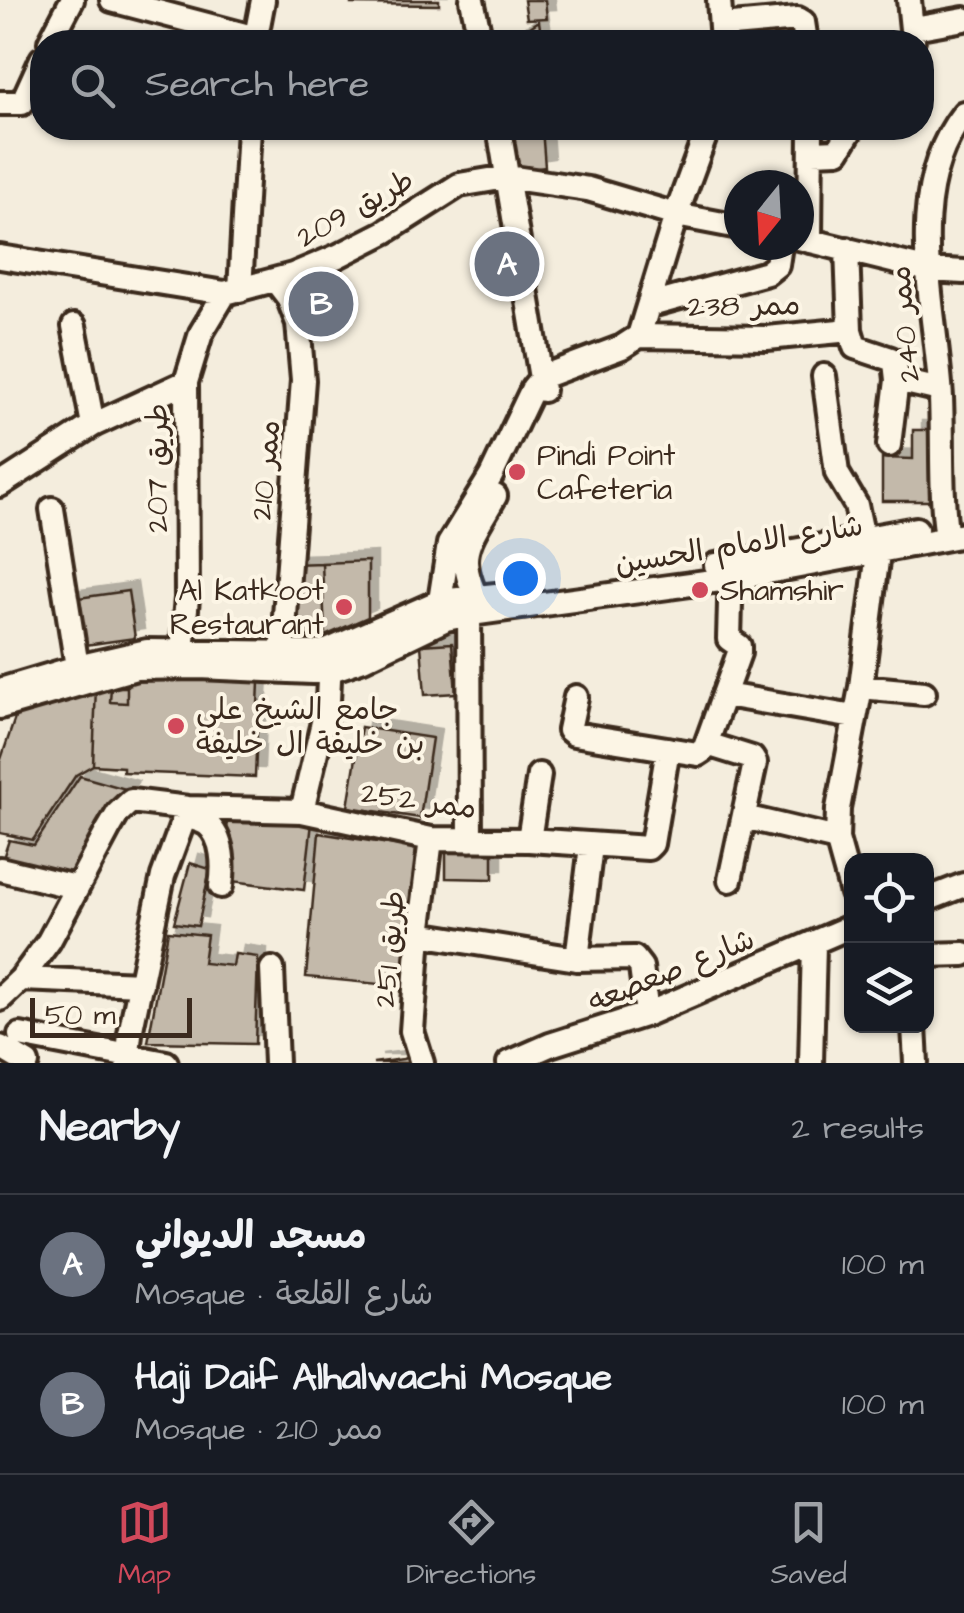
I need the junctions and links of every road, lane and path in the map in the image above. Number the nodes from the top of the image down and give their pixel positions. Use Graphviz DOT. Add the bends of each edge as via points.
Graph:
graph roads {
  1 [pos="72,0"];
  2 [pos="112,0"];
  3 [pos="264,0"];
  4 [pos="472,0"];
  5 [pos="719,0"];
  6 [pos="909,0"];
  7 [pos="964,19"];
  8 [pos="56,30"];
  9 [pos="219,30"];
  10 [pos="257,30"];
  11 [pos="478,30"];
  12 [pos="720,30"];
  13 [pos="755,30"];
  14 [pos="804,30"];
  15 [pos="913,30"];
  16 [pos="930,30"];
  17 [pos="30,85"];
  18 [pos="0,103"];
  19 [pos="964,113"];
  20 [pos="247,140"];
  21 [pos="500,140"];
  22 [pos="704,140"];
  23 [pos="812,140"];
  24 [pos="845,140"];
  25 [pos="812,152"];
  26 [pos="810,170"];
  27 [pos="508,177"];
  28 [pos="676,214"];
  29 [pos="724,223"];
  30 [pos="814,242"];
  31 [pos="847,249"];
  32 [pos="0,257"];
  33 [pos="778,260"];
  34 [pos="928,270"];
  35 [pos="964,272"];
  36 [pos="275,280"];
  37 [pos="233,291"];
  38 [pos="651,305"];
  39 [pos="74,326"];
  40 [pos="850,330"];
  41 [pos="639,336"];
  42 [pos="824,376"];
  43 [pos="542,378"];
  44 [pos="897,380"];
  45 [pos="186,382"];
  46 [pos="948,395"];
  47 [pos="93,425"];
  48 [pos="890,446"];
  49 [pos="0,485"];
  50 [pos="52,509"];
  51 [pos="955,529"];
  52 [pos="879,544"];
  53 [pos="731,571"];
  54 [pos="475,605"];
  55 [pos="443,610"];
  56 [pos="182,651"];
  57 [pos="321,662"];
  58 [pos="281,663"];
  59 [pos="77,666"];
  60 [pos="861,687"];
  61 [pos="0,690"];
  62 [pos="924,692"];
  63 [pos="725,695"];
  64 [pos="576,697"];
  65 [pos="0,707"];
  66 [pos="854,717"];
  67 [pos="707,744"];
  68 [pos="668,749"];
  69 [pos="539,775"];
  70 [pos="302,811"];
  71 [pos="186,812"];
  72 [pos="744,817"];
  73 [pos="431,838"];
  74 [pos="837,839"];
  75 [pos="470,840"];
  76 [pos="529,840"];
  77 [pos="591,846"];
  78 [pos="844,865"];
  79 [pos="0,869"];
  80 [pos="730,880"];
  81 [pos="964,885"];
  82 [pos="75,886"];
  83 [pos="221,886"];
  84 [pos="934,897"];
  85 [pos="844,930"];
  86 [pos="419,934"];
  87 [pos="814,944"];
  88 [pos="964,954"];
  89 [pos="934,956"];
  90 [pos="577,959"];
  91 [pos="272,969"];
  92 [pos="21,979"];
  93 [pos="141,984"];
  94 [pos="0,1000"];
  95 [pos="646,1014"];
  96 [pos="914,1033"];
  97 [pos="10,1041"];
  98 [pos="127,1060"];
  99 [pos="28,1063"];
  100 [pos="166,1063"];
  101 [pos="276,1063"];
  102 [pos="422,1063"];
  103 [pos="509,1063"];
  104 [pos="811,1063"];
  105 [pos="916,1063"];
  1 -- 8 [label="street"];
  2 -- 9 [label="street"];
  3 -- 10 [label="street"];
  4 -- 11 [label="street"];
  5 -- 12 [label="street"];
  6 -- 15 [label="street"];
  7 -- 16 [label="street"];
  13 -- 14 [label="street" via="798,20"];
  17 -- 18 [label="street" via="22,103"];
  19 -- 34 [label="street, ممر 240" via="934,167"];
  20 -- 37 [label="street"];
  21 -- 27 [label="street"];
  22 -- 28 [label="street"];
  23 -- 25 [label="street"];
  24 -- 25 [label="street" via="838,152"];
  25 -- 26 [label="street"];
  27 -- 28 [label="street, طريق 209" via="588,189"];
  27 -- 36 [label="street, طريق 209" via="459,185 385,232"];
  27 -- 43 [label="street"];
  28 -- 29 [label="street, طريق 209"];
  28 -- 38 [label="street"];
  30 -- 31 [label="street"];
  31 -- 34 [label="street"];
  31 -- 40 [label="street"];
  32 -- 37 [label="street, طريق 209"];
  33 -- 38 [label="street" via="768,273"];
  34 -- 35 [label="street"];
  34 -- 46 [label="street, ممر 240"];
  36 -- 37 [label="street, طريق 209"];
  36 -- 58 [label="street, ممر 210" via="298,323 303,380"];
  37 -- 45 [label="street, طريق 207" via="200,333"];
  38 -- 41 [label="street"];
  39 -- 47 [label="street"];
  40 -- 41 [label="street, ممر 238" via="767,338"];
  40 -- 44 [label="street" via="858,350 895,362"];
  41 -- 43 [label="street"];
  42 -- 52 [label="street" via="838,473"];
  43 -- 54 [label="street" via="537,412 466,551"];
  43 -- 55 [label="street" via="449,544"];
  44 -- 46 [label="street"];
  44 -- 48 [label="street"];
  45 -- 47 [label="street"];
  45 -- 56 [label="street, طريق 207"];
  46 -- 51 [label="street, ممر 240"];
  47 -- 49 [label="street"];
  50 -- 59 [label="street"];
  51 -- 52 [label="street, شارع الامام الحسين"];
  52 -- 53 [label="street, شارع الامام الحسين"];
  52 -- 60 [label="street"];
  53 -- 54 [label="street, شارع الامام الحسين"];
  53 -- 63 [label="street" via="729,639 740,649"];
  54 -- 55 [label="street, شارع الامام الحسين"];
  54 -- 75 [label="street"];
  55 -- 57 [label="street, شارع الامام الحسين" via="363,659"];
  56 -- 58 [label="street, شارع الامام الحسين"];
  56 -- 59 [label="street, شارع الامام الحسين"];
  57 -- 58 [label="street, شارع الامام الحسين"];
  57 -- 70 [label="street" via="323,715"];
  58 -- 65 [label="street, شارع الامام الحسين" via="136,668"];
  59 -- 61 [label="street, شارع الامام الحسين"];
  60 -- 62 [label="street"];
  60 -- 66 [label="street"];
  63 -- 66 [label="street"];
  63 -- 67 [label="street"];
  64 -- 68 [label="street" via="571,733"];
  66 -- 74 [label="street"];
  67 -- 68 [label="street" via="698,754"];
  67 -- 72 [label="street" via="755,763"];
  68 -- 77 [label="street, ممر 252" via="652,844"];
  69 -- 76 [label="street"];
  70 -- 71 [label="street, ممر 252"];
  70 -- 73 [label="street, ممر 252"];
  71 -- 82 [label="street, ممر 252" via="131,801"];
  71 -- 83 [label="street" via="217,840"];
  71 -- 93 [label="street" via="163,876"];
  72 -- 74 [label="street"];
  72 -- 80 [label="street"];
  73 -- 75 [label="street, ممر 252"];
  73 -- 86 [label="street, طريق 251"];
  74 -- 78 [label="street"];
  75 -- 76 [label="street, ممر 252"];
  76 -- 77 [label="street, ممر 252"];
  77 -- 90 [label="street"];
  79 -- 82 [label="street"];
  81 -- 84 [label="street"];
  82 -- 92 [label="street" via="49,941"];
  85 -- 87 [label="street, شارع صعصعه"];
  86 -- 90 [label="street"];
  86 -- 102 [label="street, طريق 251" via="412,1031"];
  87 -- 95 [label="street, شارع صعصعه"];
  87 -- 104 [label="street"];
  88 -- 89 [label="street"];
  90 -- 95 [label="street" via="638,960"];
  91 -- 101 [label="street"];
  92 -- 93 [label="street"];
  92 -- 94 [label="street"];
  93 -- 98 [label="street"];
  95 -- 103 [label="street, شارع صعصعه"];
  96 -- 105 [label="street"];
  97 -- 98 [label="street"];
  97 -- 99 [label="street"];
  98 -- 100 [label="street"];
}
